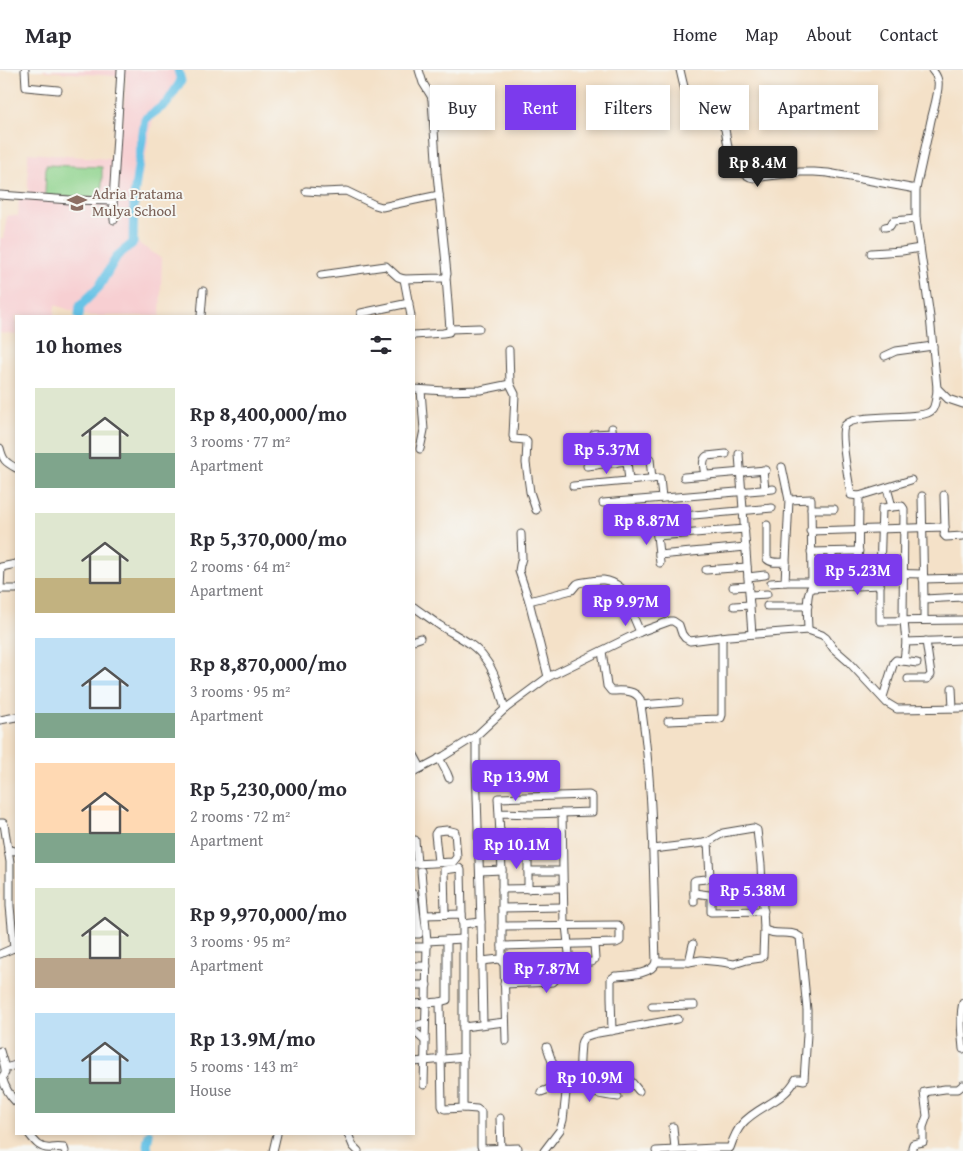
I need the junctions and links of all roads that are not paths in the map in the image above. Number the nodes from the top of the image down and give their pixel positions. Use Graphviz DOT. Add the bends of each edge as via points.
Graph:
graph roads {
  1 [pos="25,70"];
  2 [pos="121,70"];
  3 [pos="419,70"];
  4 [pos="680,70"];
  5 [pos="932,70"];
  6 [pos="58,90"];
  7 [pos="916,189"];
  8 [pos="306,191"];
  9 [pos="0,195"];
  10 [pos="439,195"];
  11 [pos="113,201"];
  12 [pos="916,219"];
  13 [pos="114,220"];
  14 [pos="885,227"];
  15 [pos="920,248"];
  16 [pos="871,253"];
  17 [pos="321,275"];
  18 [pos="446,277"];
  19 [pos="404,280"];
  20 [pos="203,292"];
  21 [pos="409,303"];
  22 [pos="361,313"];
  23 [pos="201,315"];
  24 [pos="410,315"];
  25 [pos="479,328"];
  26 [pos="450,329"];
  27 [pos="415,336"];
  28 [pos="933,346"];
  29 [pos="509,350"];
  30 [pos="885,356"];
  31 [pos="510,384"];
  32 [pos="937,388"];
  33 [pos="417,390"];
  34 [pos="963,404"];
  35 [pos="0,448"];
  36 [pos="420,449"];
  37 [pos="726,454"];
  38 [pos="739,454"];
  39 [pos="650,459"];
  40 [pos="615,463"];
  41 [pos="596,465"];
  42 [pos="587,466"];
  43 [pos="782,467"];
  44 [pos="15,468"];
  45 [pos="740,472"];
  46 [pos="704,475"];
  47 [pos="684,477"];
  48 [pos="652,479"];
  49 [pos="911,480"];
  50 [pos="629,481"];
  51 [pos="573,486"];
  52 [pos="886,488"];
  53 [pos="773,489"];
  54 [pos="765,490"];
  55 [pos="742,491"];
  56 [pos="944,495"];
  57 [pos="859,496"];
  58 [pos="922,496"];
  59 [pos="662,498"];
  60 [pos="789,500"];
  61 [pos="603,503"];
  62 [pos="891,507"];
  63 [pos="772,508"];
  64 [pos="810,509"];
  65 [pos="834,509"];
  66 [pos="536,510"];
  67 [pos="743,511"];
  68 [pos="671,517"];
  69 [pos="767,525"];
  70 [pos="656,526"];
  71 [pos="945,528"];
  72 [pos="744,529"];
  73 [pos="903,529"];
  74 [pos="922,529"];
  75 [pos="860,530"];
  76 [pos="881,530"];
  77 [pos="810,531"];
  78 [pos="521,534"];
  79 [pos="657,536"];
  80 [pos="963,536"];
  81 [pos="746,547"];
  82 [pos="859,551"];
  83 [pos="811,552"];
  84 [pos="832,552"];
  85 [pos="659,555"];
  86 [pos="786,562"];
  87 [pos="660,563"];
  88 [pos="15,564"];
  89 [pos="747,567"];
  90 [pos="706,570"];
  91 [pos="880,573"];
  92 [pos="902,574"];
  93 [pos="765,576"];
  94 [pos="923,576"];
  95 [pos="748,577"];
  96 [pos="963,578"];
  97 [pos="785,582"];
  98 [pos="771,583"];
  99 [pos="811,585"];
  100 [pos="858,585"];
  101 [pos="880,585"];
  102 [pos="749,586"];
  103 [pos="832,586"];
  104 [pos="733,587"];
  105 [pos="0,589"];
  106 [pos="15,590"];
  107 [pos="767,594"];
  108 [pos="750,595"];
  109 [pos="963,597"];
  110 [pos="924,599"];
  111 [pos="528,601"];
  112 [pos="750,605"];
  113 [pos="734,606"];
  114 [pos="767,606"];
  115 [pos="808,606"];
  116 [pos="415,608"];
  117 [pos="904,620"];
  118 [pos="924,620"];
  119 [pos="963,620"];
  120 [pos="808,630"];
  121 [pos="640,632"];
  122 [pos="752,634"];
  123 [pos="722,637"];
  124 [pos="963,640"];
  125 [pos="926,641"];
  126 [pos="906,642"];
  127 [pos="602,651"];
  128 [pos="904,661"];
  129 [pos="917,662"];
  130 [pos="548,678"];
  131 [pos="908,679"];
  132 [pos="952,688"];
  133 [pos="883,697"];
  134 [pos="679,702"];
  135 [pos="641,705"];
  136 [pos="953,708"];
  137 [pos="963,708"];
  138 [pos="505,709"];
  139 [pos="15,717"];
  140 [pos="0,720"];
  141 [pos="668,721"];
  142 [pos="476,736"];
  143 [pos="439,758"];
  144 [pos="417,770"];
  145 [pos="449,778"];
  146 [pos="500,813"];
  147 [pos="562,813"];
  148 [pos="0,822"];
  149 [pos="501,833"];
  150 [pos="562,833"];
  151 [pos="415,840"];
  152 [pos="708,842"];
  153 [pos="652,849"];
  154 [pos="12,850"];
  155 [pos="502,852"];
  156 [pos="528,852"];
  157 [pos="562,852"];
  158 [pos="438,862"];
  159 [pos="415,864"];
  160 [pos="502,870"];
  161 [pos="421,871"];
  162 [pos="528,871"];
  163 [pos="562,871"];
  164 [pos="480,872"];
  165 [pos="562,888"];
  166 [pos="502,889"];
  167 [pos="528,889"];
  168 [pos="694,893"];
  169 [pos="415,900"];
  170 [pos="694,902"];
  171 [pos="502,908"];
  172 [pos="563,908"];
  173 [pos="764,911"];
  174 [pos="445,914"];
  175 [pos="462,914"];
  176 [pos="419,916"];
  177 [pos="481,922"];
  178 [pos="463,924"];
  179 [pos="565,925"];
  180 [pos="502,926"];
  181 [pos="764,929"];
  182 [pos="415,934"];
  183 [pos="462,939"];
  184 [pos="447,940"];
  185 [pos="427,944"];
  186 [pos="568,944"];
  187 [pos="594,944"];
  188 [pos="693,944"];
  189 [pos="502,946"];
  190 [pos="415,947"];
  191 [pos="15,948"];
  192 [pos="0,954"];
  193 [pos="482,961"];
  194 [pos="502,962"];
  195 [pos="656,962"];
  196 [pos="689,962"];
  197 [pos="554,963"];
  198 [pos="570,963"];
  199 [pos="415,966"];
  200 [pos="427,966"];
  201 [pos="462,980"];
  202 [pos="448,981"];
  203 [pos="504,984"];
  204 [pos="415,985"];
  205 [pos="427,985"];
  206 [pos="440,1002"];
  207 [pos="426,1003"];
  208 [pos="963,1003"];
  209 [pos="415,1004"];
  210 [pos="694,1005"];
  211 [pos="652,1006"];
  212 [pos="668,1006"];
  213 [pos="678,1019"];
  214 [pos="668,1021"];
  215 [pos="505,1022"];
  216 [pos="425,1023"];
  217 [pos="483,1024"];
  218 [pos="415,1026"];
  219 [pos="463,1027"];
  220 [pos="612,1030"];
  221 [pos="415,1032"];
  222 [pos="425,1041"];
  223 [pos="506,1041"];
  224 [pos="547,1047"];
  225 [pos="963,1049"];
  226 [pos="0,1051"];
  227 [pos="464,1057"];
  228 [pos="441,1060"];
  229 [pos="424,1061"];
  230 [pos="415,1062"];
  231 [pos="15,1064"];
  232 [pos="6,1068"];
  233 [pos="1,1077"];
  234 [pos="581,1081"];
  235 [pos="424,1084"];
  236 [pos="563,1084"];
  237 [pos="963,1085"];
  238 [pos="638,1091"];
  239 [pos="541,1092"];
  240 [pos="618,1097"];
  241 [pos="15,1101"];
  242 [pos="464,1108"];
  243 [pos="500,1118"];
  244 [pos="673,1127"];
  245 [pos="30,1135"];
  246 [pos="277,1135"];
  247 [pos="348,1135"];
  248 [pos="518,1139"];
  249 [pos="675,1149"];
  250 [pos="500,1150"];
  251 [pos="518,1150"];
  252 [pos="733,1150"];
  253 [pos="65,1151"];
  254 [pos="272,1151"];
  255 [pos="358,1151"];
  256 [pos="544,1151"];
  257 [pos="656,1151"];
  258 [pos="912,1151"];
  1 -- 6 [label="street" via="26,87"];
  2 -- 11 [label="street"];
  3 -- 10 [label="street" via="431,96"];
  4 -- 7 [label="street" via="686,94 694,106 723,125 730,159 744,175 754,178 800,172 828,173"];
  5 -- 7 [label="street" via="938,88"];
  7 -- 12 [label="street"];
  8 -- 10 [label="street" via="346,192 382,207"];
  9 -- 11 [label="street"];
  10 -- 18 [label="street"];
  11 -- 13 [label="street"];
  12 -- 14 [label="street" via="893,221"];
  12 -- 15 [label="street"];
  15 -- 16 [label="street"];
  15 -- 28 [label="street"];
  17 -- 19 [label="street" via="384,266"];
  18 -- 19 [label="street"];
  18 -- 26 [label="street"];
  19 -- 21 [label="street"];
  20 -- 23 [label="street"];
  21 -- 22 [label="street"];
  21 -- 24 [label="street"];
  25 -- 26 [label="street"];
  26 -- 27 [label="street" via="443,334"];
  28 -- 30 [label="street" via="896,351"];
  28 -- 32 [label="street"];
  29 -- 31 [label="street"];
  31 -- 33 [label="street" via="481,390"];
  31 -- 66 [label="street" via="515,394 512,436 527,442 526,463"];
  32 -- 34 [label="street" via="948,399"];
  32 -- 57 [label="street" via="930,412 914,416 865,418 844,426 851,496"];
  33 -- 36 [label="street" via="424,430"];
  35 -- 44 [label="street" via="7,464"];
  37 -- 46 [label="street" via="704,458"];
  38 -- 45 [label="street"];
  39 -- 48 [label="street"];
  40 -- 41 [label="street"];
  40 -- 41 [label="street" via="613,430 594,434"];
  40 -- 50 [label="street" via="627,462"];
  41 -- 42 [label="street"];
  43 -- 60 [label="street"];
  45 -- 46 [label="street"];
  45 -- 54 [label="street" via="765,470"];
  45 -- 55 [label="street"];
  46 -- 47 [label="street"];
  48 -- 50 [label="street"];
  48 -- 59 [label="street" via="660,478"];
  49 -- 52 [label="street"];
  50 -- 51 [label="street"];
  52 -- 57 [label="street"];
  52 -- 62 [label="street"];
  53 -- 54 [label="street"];
  54 -- 55 [label="street"];
  55 -- 59 [label="street"];
  55 -- 67 [label="street"];
  56 -- 71 [label="street"];
  57 -- 75 [label="street"];
  58 -- 74 [label="street"];
  59 -- 61 [label="street"];
  60 -- 64 [label="street" via="811,499"];
  60 -- 86 [label="street"];
  62 -- 73 [label="street" via="903,507"];
  62 -- 76 [label="street" via="882,508"];
  63 -- 67 [label="street"];
  64 -- 65 [label="street"];
  64 -- 77 [label="street"];
  67 -- 68 [label="street"];
  67 -- 72 [label="street"];
  69 -- 86 [label="street" via="767,559"];
  70 -- 79 [label="street"];
  71 -- 74 [label="street"];
  71 -- 80 [label="street" via="946,537"];
  72 -- 79 [label="street"];
  72 -- 81 [label="street"];
  73 -- 74 [label="street"];
  73 -- 76 [label="street"];
  73 -- 92 [label="street"];
  74 -- 94 [label="street"];
  75 -- 76 [label="street"];
  75 -- 77 [label="street"];
  75 -- 82 [label="street"];
  76 -- 91 [label="street"];
  77 -- 83 [label="street"];
  78 -- 111 [label="street" via="520,571"];
  79 -- 85 [label="street"];
  81 -- 85 [label="street"];
  81 -- 89 [label="street"];
  82 -- 84 [label="street"];
  82 -- 100 [label="street"];
  83 -- 84 [label="street"];
  83 -- 99 [label="street"];
  84 -- 103 [label="street"];
  85 -- 87 [label="street"];
  86 -- 97 [label="street"];
  88 -- 105 [label="street" via="1,567"];
  89 -- 90 [label="street"];
  89 -- 95 [label="street"];
  91 -- 92 [label="street"];
  91 -- 101 [label="street"];
  92 -- 94 [label="street"];
  92 -- 117 [label="street"];
  93 -- 95 [label="street"];
  94 -- 96 [label="street"];
  94 -- 110 [label="street"];
  95 -- 102 [label="street"];
  97 -- 98 [label="street"];
  97 -- 99 [label="street"];
  99 -- 103 [label="street"];
  99 -- 115 [label="street"];
  100 -- 101 [label="street"];
  100 -- 103 [label="street"];
  101 -- 117 [label="street" via="880,620"];
  102 -- 104 [label="street"];
  102 -- 108 [label="street"];
  105 -- 106 [label="street"];
  107 -- 108 [label="street"];
  108 -- 112 [label="street"];
  109 -- 110 [label="street"];
  110 -- 118 [label="street"];
  111 -- 121 [label="street" via="572,590 579,583 597,579 610,581 621,588"];
  111 -- 130 [label="street"];
  112 -- 113 [label="street"];
  112 -- 122 [label="street"];
  114 -- 115 [label="street"];
  115 -- 120 [label="street"];
  116 -- 138 [label="street" via="468,642 485,658 500,689"];
  117 -- 118 [label="street"];
  117 -- 126 [label="street"];
  118 -- 119 [label="street"];
  120 -- 122 [label="street"];
  120 -- 133 [label="street" via="826,638"];
  121 -- 123 [label="street" via="673,621 688,640"];
  121 -- 127 [label="street"];
  122 -- 123 [label="street"];
  123 -- 141 [label="street" via="721,718"];
  124 -- 125 [label="street"];
  125 -- 126 [label="street"];
  125 -- 131 [label="street" via="931,675 928,679"];
  126 -- 128 [label="street"];
  127 -- 130 [label="street"];
  127 -- 135 [label="street" via="608,689 633,692"];
  128 -- 129 [label="street"];
  128 -- 133 [label="street" via="896,660 892,664"];
  130 -- 138 [label="street"];
  132 -- 136 [label="street"];
  133 -- 136 [label="street" via="897,709"];
  134 -- 135 [label="street"];
  135 -- 153 [label="street"];
  136 -- 137 [label="street"];
  138 -- 142 [label="street"];
  139 -- 140 [label="street"];
  142 -- 143 [label="street"];
  142 -- 164 [label="street"];
  143 -- 144 [label="street"];
  143 -- 145 [label="street"];
  146 -- 147 [label="street"];
  146 -- 147 [label="street" via="498,798 592,797 592,812"];
  146 -- 149 [label="street"];
  147 -- 150 [label="street"];
  148 -- 154 [label="street" via="4,824"];
  149 -- 150 [label="street"];
  149 -- 155 [label="street"];
  150 -- 157 [label="street"];
  151 -- 159 [label="street"];
  152 -- 153 [label="street"];
  152 -- 168 [label="street" via="710,877 694,881"];
  152 -- 173 [label="street" via="722,833 757,830"];
  153 -- 195 [label="street"];
  154 -- 191 [label="street" via="10,906"];
  155 -- 156 [label="street"];
  155 -- 160 [label="street"];
  156 -- 157 [label="street"];
  156 -- 162 [label="street"];
  157 -- 163 [label="street"];
  158 -- 158 [label="street" via="453,862 457,857 455,832 452,830 436,831"];
  158 -- 159 [label="street"];
  160 -- 164 [label="street"];
  160 -- 166 [label="street"];
  161 -- 176 [label="street"];
  162 -- 163 [label="street"];
  162 -- 167 [label="street"];
  163 -- 165 [label="street"];
  164 -- 177 [label="street"];
  165 -- 167 [label="street"];
  165 -- 172 [label="street"];
  166 -- 167 [label="street"];
  166 -- 171 [label="street"];
  168 -- 170 [label="street"];
  168 -- 173 [label="street" via="711,896 711,912"];
  169 -- 176 [label="street"];
  171 -- 172 [label="street"];
  171 -- 180 [label="street"];
  172 -- 179 [label="street"];
  173 -- 181 [label="street"];
  174 -- 175 [label="street"];
  174 -- 175 [label="street" via="444,870 459,868"];
  174 -- 176 [label="street"];
  175 -- 178 [label="street"];
  176 -- 182 [label="street" via="419,934"];
  176 -- 185 [label="street"];
  177 -- 178 [label="street"];
  177 -- 193 [label="street"];
  178 -- 183 [label="street"];
  179 -- 180 [label="street"];
  179 -- 186 [label="street"];
  179 -- 187 [label="street" via="620,926 619,942"];
  180 -- 189 [label="street"];
  181 -- 196 [label="street" via="762,958 734,964 701,960"];
  181 -- 252 [label="street" via="800,937 807,1010 805,1079 796,1079 789,1090 745,1121 736,1132"];
  183 -- 184 [label="street"];
  183 -- 201 [label="street"];
  184 -- 185 [label="street"];
  184 -- 202 [label="street"];
  185 -- 190 [label="street"];
  185 -- 200 [label="street"];
  186 -- 187 [label="street"];
  186 -- 189 [label="street"];
  186 -- 198 [label="street"];
  187 -- 198 [label="street" via="593,960"];
  188 -- 196 [label="street"];
  189 -- 194 [label="street"];
  191 -- 192 [label="street"];
  193 -- 194 [label="street"];
  193 -- 217 [label="street"];
  194 -- 197 [label="street"];
  194 -- 203 [label="street"];
  195 -- 196 [label="street"];
  195 -- 220 [label="street" via="648,972 612,978"];
  197 -- 198 [label="street"];
  197 -- 203 [label="street" via="554,982"];
  199 -- 200 [label="street"];
  200 -- 205 [label="street"];
  201 -- 202 [label="street"];
  201 -- 219 [label="street"];
  202 -- 206 [label="street" via="447,1000"];
  203 -- 215 [label="street"];
  204 -- 205 [label="street"];
  205 -- 207 [label="street"];
  206 -- 207 [label="street"];
  206 -- 228 [label="street"];
  207 -- 209 [label="street"];
  207 -- 216 [label="street"];
  208 -- 225 [label="street"];
  210 -- 212 [label="street"];
  211 -- 212 [label="street"];
  212 -- 214 [label="street"];
  213 -- 214 [label="street"];
  214 -- 220 [label="street"];
  215 -- 217 [label="street"];
  215 -- 223 [label="street"];
  216 -- 218 [label="street"];
  216 -- 222 [label="street"];
  217 -- 219 [label="street"];
  219 -- 227 [label="street"];
  220 -- 234 [label="street" via="585,1036 582,1040"];
  221 -- 222 [label="street"];
  222 -- 229 [label="street"];
  224 -- 236 [label="street"];
  226 -- 232 [label="street"];
  227 -- 228 [label="street"];
  227 -- 242 [label="street"];
  228 -- 229 [label="street"];
  228 -- 242 [label="street" via="442,1106 445,1109"];
  229 -- 230 [label="street"];
  229 -- 235 [label="street"];
  231 -- 232 [label="street"];
  232 -- 233 [label="street"];
  233 -- 241 [label="street"];
  234 -- 236 [label="street"];
  234 -- 238 [label="street" via="622,1075"];
  234 -- 240 [label="street" via="588,1091"];
  236 -- 239 [label="street"];
  236 -- 256 [label="street" via="563,1120 560,1130"];
  237 -- 258 [label="street" via="958,1089 924,1092 927,1116 922,1142 913,1144"];
  242 -- 250 [label="street" via="481,1112 482,1148"];
  243 -- 250 [label="street"];
  244 -- 249 [label="street"];
  245 -- 253 [label="street" via="39,1146 61,1147"];
  246 -- 254 [label="street"];
  247 -- 255 [label="street"];
  248 -- 251 [label="street"];
  249 -- 252 [label="street"];
  249 -- 257 [label="street"];
  250 -- 251 [label="street"];
}
